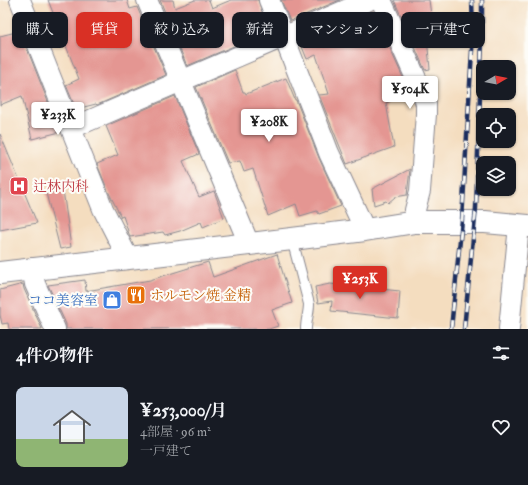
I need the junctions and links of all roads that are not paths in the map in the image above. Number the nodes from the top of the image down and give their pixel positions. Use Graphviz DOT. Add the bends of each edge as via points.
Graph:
graph roads {
  1 [pos="20,0"];
  2 [pos="147,0"];
  3 [pos="269,0"];
  4 [pos="369,0"];
  5 [pos="380,0"];
  6 [pos="274,12"];
  7 [pos="288,35"];
  8 [pos="288,47"];
  9 [pos="258,48"];
  10 [pos="180,81"];
  11 [pos="72,128"];
  12 [pos="415,222"];
  13 [pos="523,225"];
  14 [pos="365,230"];
  15 [pos="292,239"];
  16 [pos="249,244"];
  17 [pos="128,258"];
  18 [pos="32,268"];
  19 [pos="0,272"];
  20 [pos="55,329"];
  21 [pos="306,329"];
  22 [pos="509,329"];
  1 -- 11 [label="street"];
  2 -- 10 [label="street"];
  3 -- 6 [label="street"];
  4 -- 7 [label="street"];
  5 -- 12 [label="street" via="426,104 420,191"];
  8 -- 14 [label="street" via="329,153"];
  9 -- 10 [label="street"];
  10 -- 11 [label="street"];
  10 -- 16 [label="street"];
  11 -- 17 [label="street" via="103,209"];
  12 -- 13 [label="street"];
  12 -- 14 [label="street"];
  13 -- 22 [label="street"];
  14 -- 15 [label="street"];
  15 -- 16 [label="street"];
  15 -- 21 [label="lane" via="309,304"];
  16 -- 17 [label="street"];
  17 -- 18 [label="street"];
  18 -- 19 [label="street"];
  18 -- 20 [label="street"];
}
